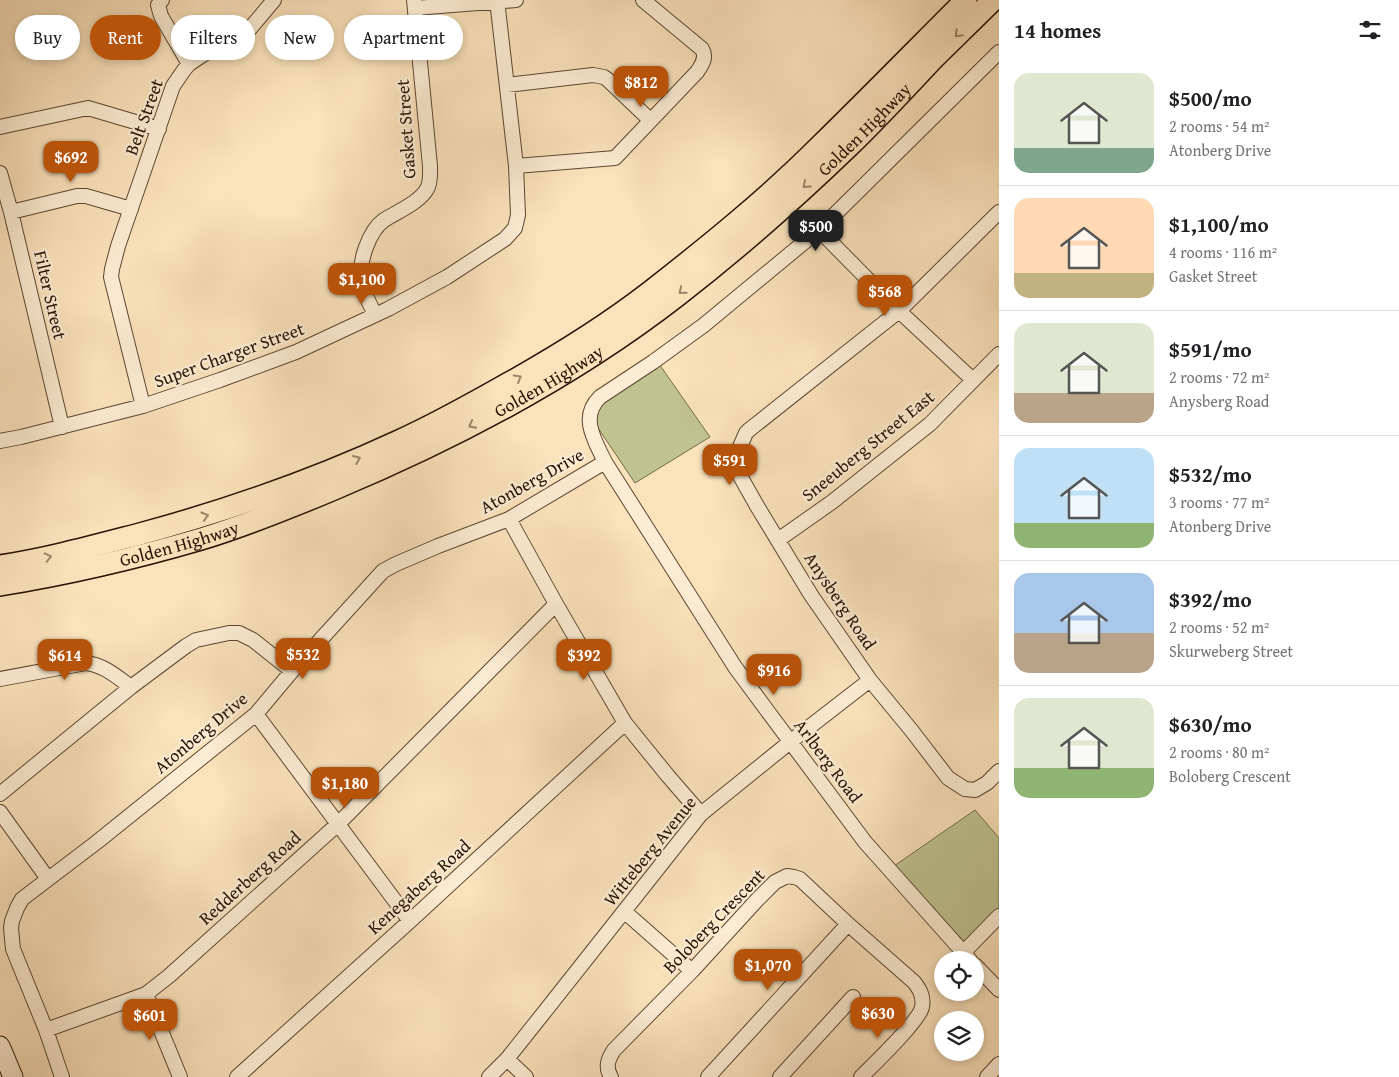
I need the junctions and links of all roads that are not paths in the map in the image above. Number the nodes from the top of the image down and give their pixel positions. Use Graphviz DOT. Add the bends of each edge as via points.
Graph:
graph roads {
  1 [pos="162,0"];
  2 [pos="274,0"];
  3 [pos="516,0"];
  4 [pos="643,0"];
  5 [pos="966,0"];
  6 [pos="993,0"];
  7 [pos="497,1"];
  8 [pos="415,4"];
  9 [pos="999,52"];
  10 [pos="189,64"];
  11 [pos="507,85"];
  12 [pos="650,120"];
  13 [pos="0,127"];
  14 [pos="159,130"];
  15 [pos="516,166"];
  16 [pos="0,173"];
  17 [pos="130,209"];
  18 [pos="12,212"];
  19 [pos="999,212"];
  20 [pos="820,230"];
  21 [pos="900,311"];
  22 [pos="375,315"];
  23 [pos="999,354"];
  24 [pos="973,380"];
  25 [pos="144,406"];
  26 [pos="62,427"];
  27 [pos="0,442"];
  28 [pos="605,462"];
  29 [pos="509,519"];
  30 [pos="778,540"];
  31 [pos="0,566"];
  32 [pos="0,585"];
  33 [pos="556,604"];
  34 [pos="292,671"];
  35 [pos="0,678"];
  36 [pos="870,680"];
  37 [pos="131,688"];
  38 [pos="256,714"];
  39 [pos="625,723"];
  40 [pos="790,742"];
  41 [pos="999,771"];
  42 [pos="0,794"];
  43 [pos="0,812"];
  44 [pos="701,814"];
  45 [pos="338,824"];
  46 [pos="48,879"];
  47 [pos="625,912"];
  48 [pos="999,916"];
  49 [pos="410,920"];
  50 [pos="848,924"];
  51 [pos="962,951"];
  52 [pos="970,951"];
  53 [pos="692,971"];
  54 [pos="984,974"];
  55 [pos="999,990"];
  56 [pos="146,994"];
  57 [pos="853,996"];
  58 [pos="46,1030"];
  59 [pos="0,1046"];
  60 [pos="507,1058"];
  61 [pos="999,1064"];
  62 [pos="13,1077"];
  63 [pos="62,1077"];
  64 [pos="180,1077"];
  65 [pos="237,1077"];
  66 [pos="489,1077"];
  67 [pos="526,1077"];
  68 [pos="611,1077"];
  69 [pos="708,1077"];
  70 [pos="780,1077"];
  71 [pos="861,1077"];
  72 [pos="987,1077"];
  1 -- 10 [label="street" via="158,5 161,16"];
  2 -- 10 [label="street, Belt Street" via="243,37"];
  3 -- 7 [label="street"];
  4 -- 12 [label="street" via="698,44 704,53 697,72"];
  31 -- 5 [label="main road, Golden Highway, one-way" via="170,526 283,490 400,441 550,360 648,294 739,220 819,148"];
  6 -- 32 [label="main road, Golden Highway, one-way" via="846,149 754,231 671,300 553,380 408,457 280,511 203,538 111,562"];
  7 -- 8 [label="street"];
  7 -- 11 [label="street, Super Charger Street"];
  8 -- 22 [label="street, Gasket Street" via="430,181 424,193 383,221 370,237 361,280"];
  9 -- 20 [label="street"];
  10 -- 14 [label="street, Belt Street" via="173,86"];
  11 -- 12 [label="street" via="601,76"];
  11 -- 15 [label="street, Super Charger Street"];
  12 -- 15 [label="street" via="615,158"];
  13 -- 14 [label="street" via="88,108"];
  14 -- 17 [label="street, Belt Street"];
  15 -- 22 [label="street, Super Charger Street" via="518,215 510,236 447,277"];
  16 -- 18 [label="street, Filter Street"];
  17 -- 18 [label="street" via="77,196"];
  17 -- 25 [label="street, Belt Street" via="111,277"];
  18 -- 26 [label="street, Filter Street"];
  19 -- 21 [label="street"];
  20 -- 21 [label="street"];
  20 -- 28 [label="street, Arlberg Road" via="704,325 600,397 589,415 594,439"];
  21 -- 24 [label="street"];
  21 -- 30 [label="street, Anysberg Road" via="743,438 739,449 739,474"];
  22 -- 25 [label="street, Super Charger Street" via="296,352"];
  23 -- 24 [label="street, Sneeuberg Street East"];
  24 -- 30 [label="street, Sneeuberg Street East" via="922,430 832,502"];
  25 -- 26 [label="street, Super Charger Street"];
  26 -- 27 [label="street, Super Charger Street"];
  28 -- 29 [label="street, Atonberg Drive"];
  28 -- 40 [label="street, Arlberg Road" via="735,667"];
  29 -- 33 [label="street"];
  29 -- 34 [label="street, Atonberg Drive" via="383,571"];
  30 -- 36 [label="street, Anysberg Road" via="811,595"];
  33 -- 39 [label="street"];
  33 -- 45 [label="street, Redderberg Road"];
  34 -- 37 [label="street" via="253,640 239,633 229,633 196,640"];
  34 -- 38 [label="street, Atonberg Drive"];
  35 -- 37 [label="street" via="86,663 101,667"];
  36 -- 40 [label="street, Witteberg Avenue"];
  36 -- 41 [label="street, Anysberg Road" via="948,778 965,789 975,790"];
  37 -- 42 [label="street"];
  38 -- 45 [label="street"];
  38 -- 46 [label="street, Atonberg Drive"];
  39 -- 44 [label="street"];
  39 -- 49 [label="street, Kenegaberg Road"];
  40 -- 44 [label="street, Witteberg Avenue"];
  40 -- 51 [label="street, Arlberg Road" via="865,842"];
  43 -- 46 [label="street"];
  44 -- 47 [label="street, Witteberg Avenue"];
  45 -- 49 [label="street"];
  45 -- 56 [label="street, Redderberg Road"];
  46 -- 58 [label="street, Atonberg Drive" via="22,899 11,928 13,949"];
  47 -- 53 [label="street"];
  47 -- 60 [label="street, Witteberg Avenue"];
  48 -- 52 [label="street"];
  49 -- 65 [label="street, Kenegaberg Road"];
  50 -- 53 [label="street, Boloberg Crescent" via="800,879 786,876 756,901"];
  50 -- 69 [label="street"];
  50 -- 71 [label="street, Boloberg Crescent" via="914,982 922,993 922,1007 915,1021"];
  53 -- 68 [label="street, Boloberg Crescent" via="614,1050 608,1062"];
  54 -- 55 [label="street"];
  56 -- 58 [label="street, Redderberg Road"];
  56 -- 64 [label="street"];
  57 -- 70 [label="street"];
  58 -- 63 [label="street, Atonberg Drive"];
  59 -- 62 [label="street"];
  60 -- 66 [label="street, Witteberg Avenue"];
  60 -- 67 [label="street"];
  61 -- 72 [label="street"];
}
